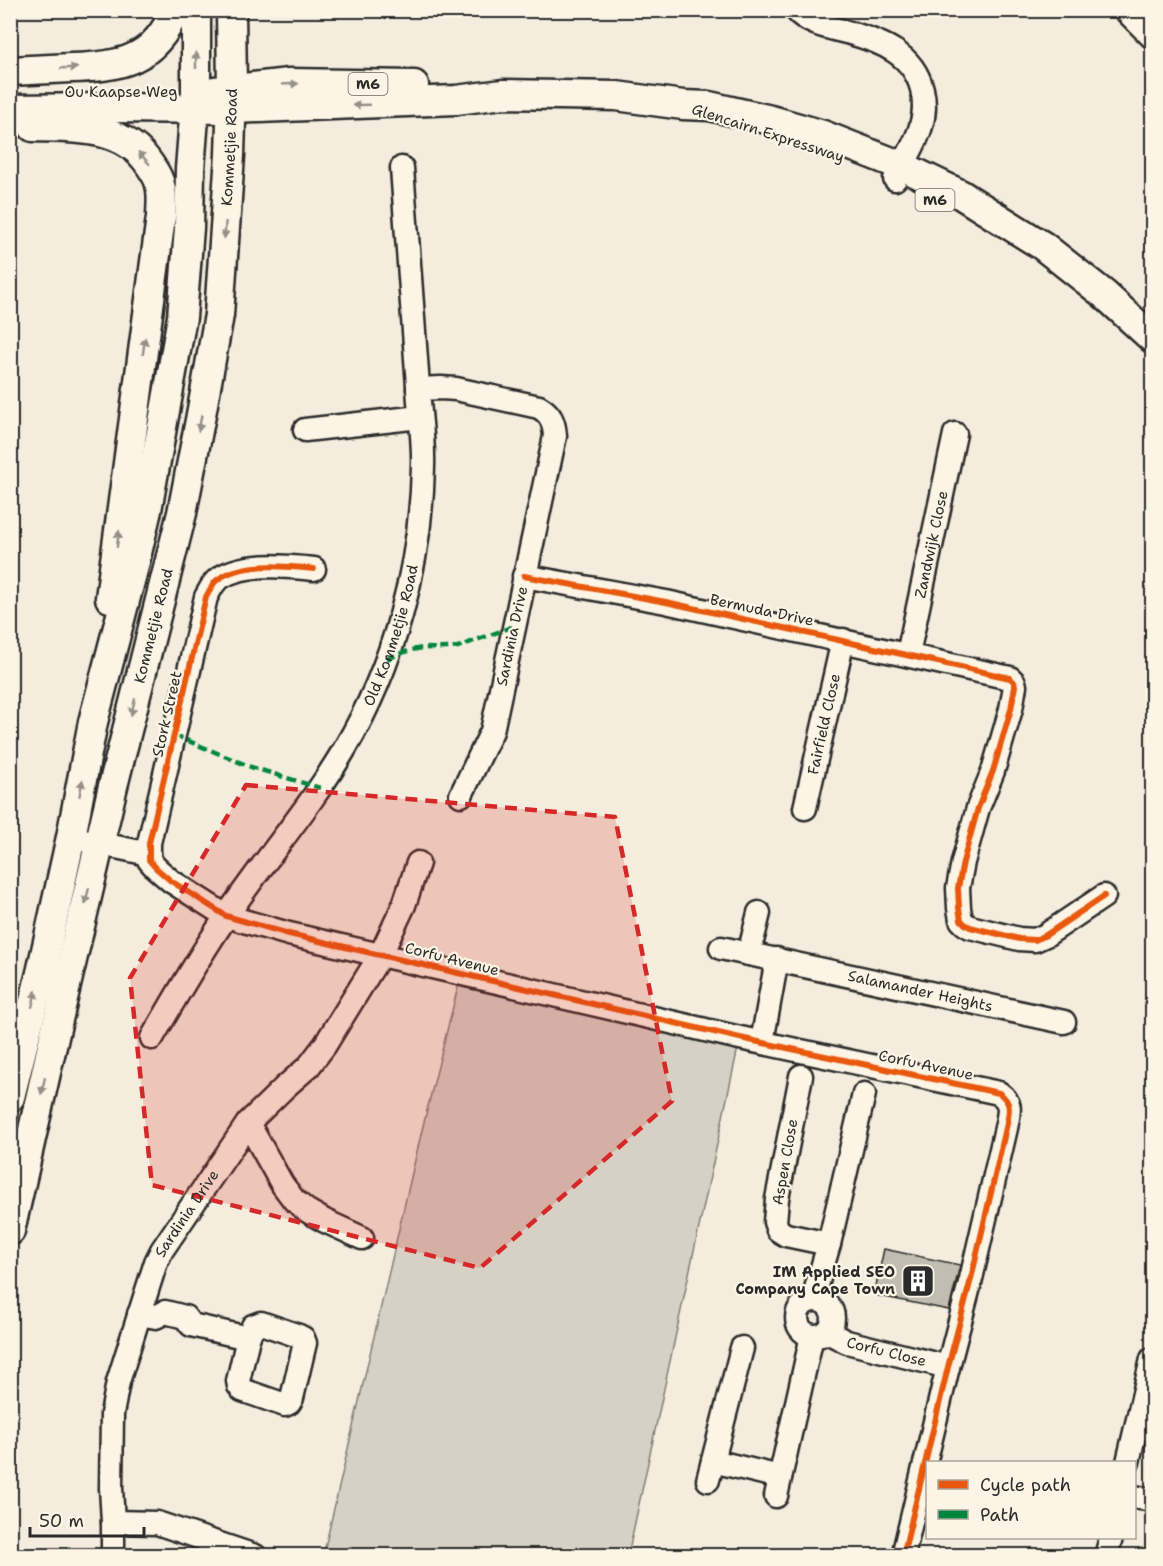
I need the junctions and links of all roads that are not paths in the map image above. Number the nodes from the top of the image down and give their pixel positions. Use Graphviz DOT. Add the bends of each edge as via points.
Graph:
graph roads {
  1 [pos="175,10"];
  2 [pos="196,10"];
  3 [pos="231,10"];
  4 [pos="796,10"];
  5 [pos="1125,10"];
  6 [pos="1152,37"];
  7 [pos="10,71"];
  8 [pos="10,92"];
  9 [pos="232,99"];
  10 [pos="195,100"];
  11 [pos="10,109"];
  12 [pos="10,127"];
  13 [pos="402,168"];
  14 [pos="899,172"];
  15 [pos="1152,338"];
  16 [pos="1152,358"];
  17 [pos="418,389"];
  18 [pos="420,417"];
  19 [pos="305,430"];
  20 [pos="955,434"];
  21 [pos="314,568"];
  22 [pos="524,576"];
  23 [pos="843,640"];
  24 [pos="908,654"];
  25 [pos="93,722"];
  26 [pos="461,795"];
  27 [pos="805,808"];
  28 [pos="71,837"];
  29 [pos="100,843"];
  30 [pos="149,854"];
  31 [pos="418,864"];
  32 [pos="1104,896"];
  33 [pos="759,913"];
  34 [pos="226,916"];
  35 [pos="721,948"];
  36 [pos="381,954"];
  37 [pos="748,954"];
  38 [pos="777,959"];
  39 [pos="1064,1022"];
  40 [pos="152,1038"];
  41 [pos="762,1042"];
  42 [pos="801,1076"];
  43 [pos="864,1094"];
  44 [pos="10,1096"];
  45 [pos="248,1124"];
  46 [pos="10,1232"];
  47 [pos="362,1238"];
  48 [pos="829,1244"];
  49 [pos="813,1299"];
  50 [pos="147,1315"];
  51 [pos="820,1334"];
  52 [pos="248,1338"];
  53 [pos="742,1348"];
  54 [pos="1152,1359"];
  55 [pos="948,1367"];
  56 [pos="1128,1461"];
  57 [pos="1136,1497"];
  58 [pos="1152,1500"];
  59 [pos="114,1522"];
  60 [pos="1111,1539"];
  61 [pos="113,1556"];
  62 [pos="255,1556"];
  63 [pos="903,1556"];
  64 [pos="1106,1556"];
  7 -- 1 [label="main road, one-way" via="103,67 128,61 162,35"];
  10 -- 2 [label="main road, one-way"];
  3 -- 9 [label="main road, Kommetjie Road"];
  4 -- 14 [label="street" via="816,24 887,46 913,68 923,94 924,116"];
  5 -- 6 [label="street"];
  8 -- 10 [label="main road, Ou Kaapse Weg / M6"];
  9 -- 10 [label="main road, Ou Kaapse Weg / M6"];
  9 -- 14 [label="main road, Glencairn Expressway / M6" via="289,83 454,85 503,94 616,96 683,105"];
  9 -- 29 [label="main road, Kommetjie Road, one-way" via="219,315 182,513"];
  10 -- 11 [label="main road, Ou Kaapse Weg / M6" via="106,108"];
  10 -- 25 [label="main road" via="182,317 147,510"];
  25 -- 12 [label="main road, one-way" via="161,218 160,185 145,157 110,134 70,128"];
  13 -- 17 [label="street, Old Kommetjie Road"];
  14 -- 15 [label="main road, Glencairn Expressway / M6" via="971,200 1043,246 1106,295"];
  14 -- 16 [label="main road, Glencairn Expressway / M6" via="1041,265 1117,324"];
  17 -- 18 [label="street, Old Kommetjie Road"];
  17 -- 22 [label="street, Sardinia Drive" via="456,389 539,407 553,420 555,436"];
  18 -- 19 [label="street"];
  18 -- 34 [label="street, Old Kommetjie Road" via="423,464 415,552 384,667 344,750"];
  20 -- 24 [label="street, Zandwijk Close"];
  21 -- 30 [label="street, Stork Street" via="245,569 224,576 211,588 204,602"];
  22 -- 23 [label="street, Bermuda Drive"];
  22 -- 26 [label="street, Sardinia Drive" via="492,731"];
  23 -- 24 [label="street, Bermuda Drive"];
  23 -- 27 [label="street, Fairfield Close"];
  24 -- 32 [label="street, Bermuda Drive" via="1010,678 1015,686 1000,751 963,862 958,888 963,923 1035,940"];
  28 -- 25 [label="main road, one-way"];
  28 -- 29 [label="street"];
  44 -- 28 [label="main road, one-way"];
  29 -- 30 [label="street"];
  29 -- 46 [label="main road, Kommetjie Road, one-way"];
  30 -- 34 [label="street" via="152,864 171,881"];
  31 -- 36 [label="street, Sardinia Drive"];
  33 -- 37 [label="street"];
  34 -- 36 [label="street, Corfu Avenue"];
  34 -- 40 [label="street, Old Kommetjie Road"];
  35 -- 37 [label="street, Salamander Heights"];
  36 -- 41 [label="street, Corfu Avenue"];
  36 -- 45 [label="street, Sardinia Drive" via="316,1059"];
  37 -- 38 [label="street, Salamander Heights"];
  38 -- 39 [label="street, Salamander Heights"];
  38 -- 41 [label="street"];
  41 -- 55 [label="street, Corfu Avenue" via="999,1093 1008,1101 1006,1128"];
  42 -- 48 [label="street, Aspen Close" via="775,1222 786,1236"];
  43 -- 48 [label="street"];
  45 -- 47 [label="street" via="294,1200 325,1221"];
  45 -- 50 [label="street, Sardinia Drive" via="162,1250 156,1262"];
  48 -- 49 [label="street"];
  49 -- 51 [label="street" via="828,1304 832,1310 832,1326"];
  49 -- 51 [label="street" via="798,1310 797,1324 803,1332"];
  50 -- 52 [label="street" via="165,1312 185,1317 191,1325"];
  50 -- 59 [label="street, Sardinia Drive" via="118,1382 112,1414"];
  51 -- 53 [label="street" via="778,1487 710,1471"];
  51 -- 55 [label="street, Corfu Close"];
  54 -- 56 [label="street"];
  55 -- 63 [label="street, Corfu Avenue"];
  57 -- 58 [label="street"];
  59 -- 61 [label="street, Sardinia Drive"];
  59 -- 62 [label="street" via="157,1523"];
  60 -- 64 [label="street"];
}
